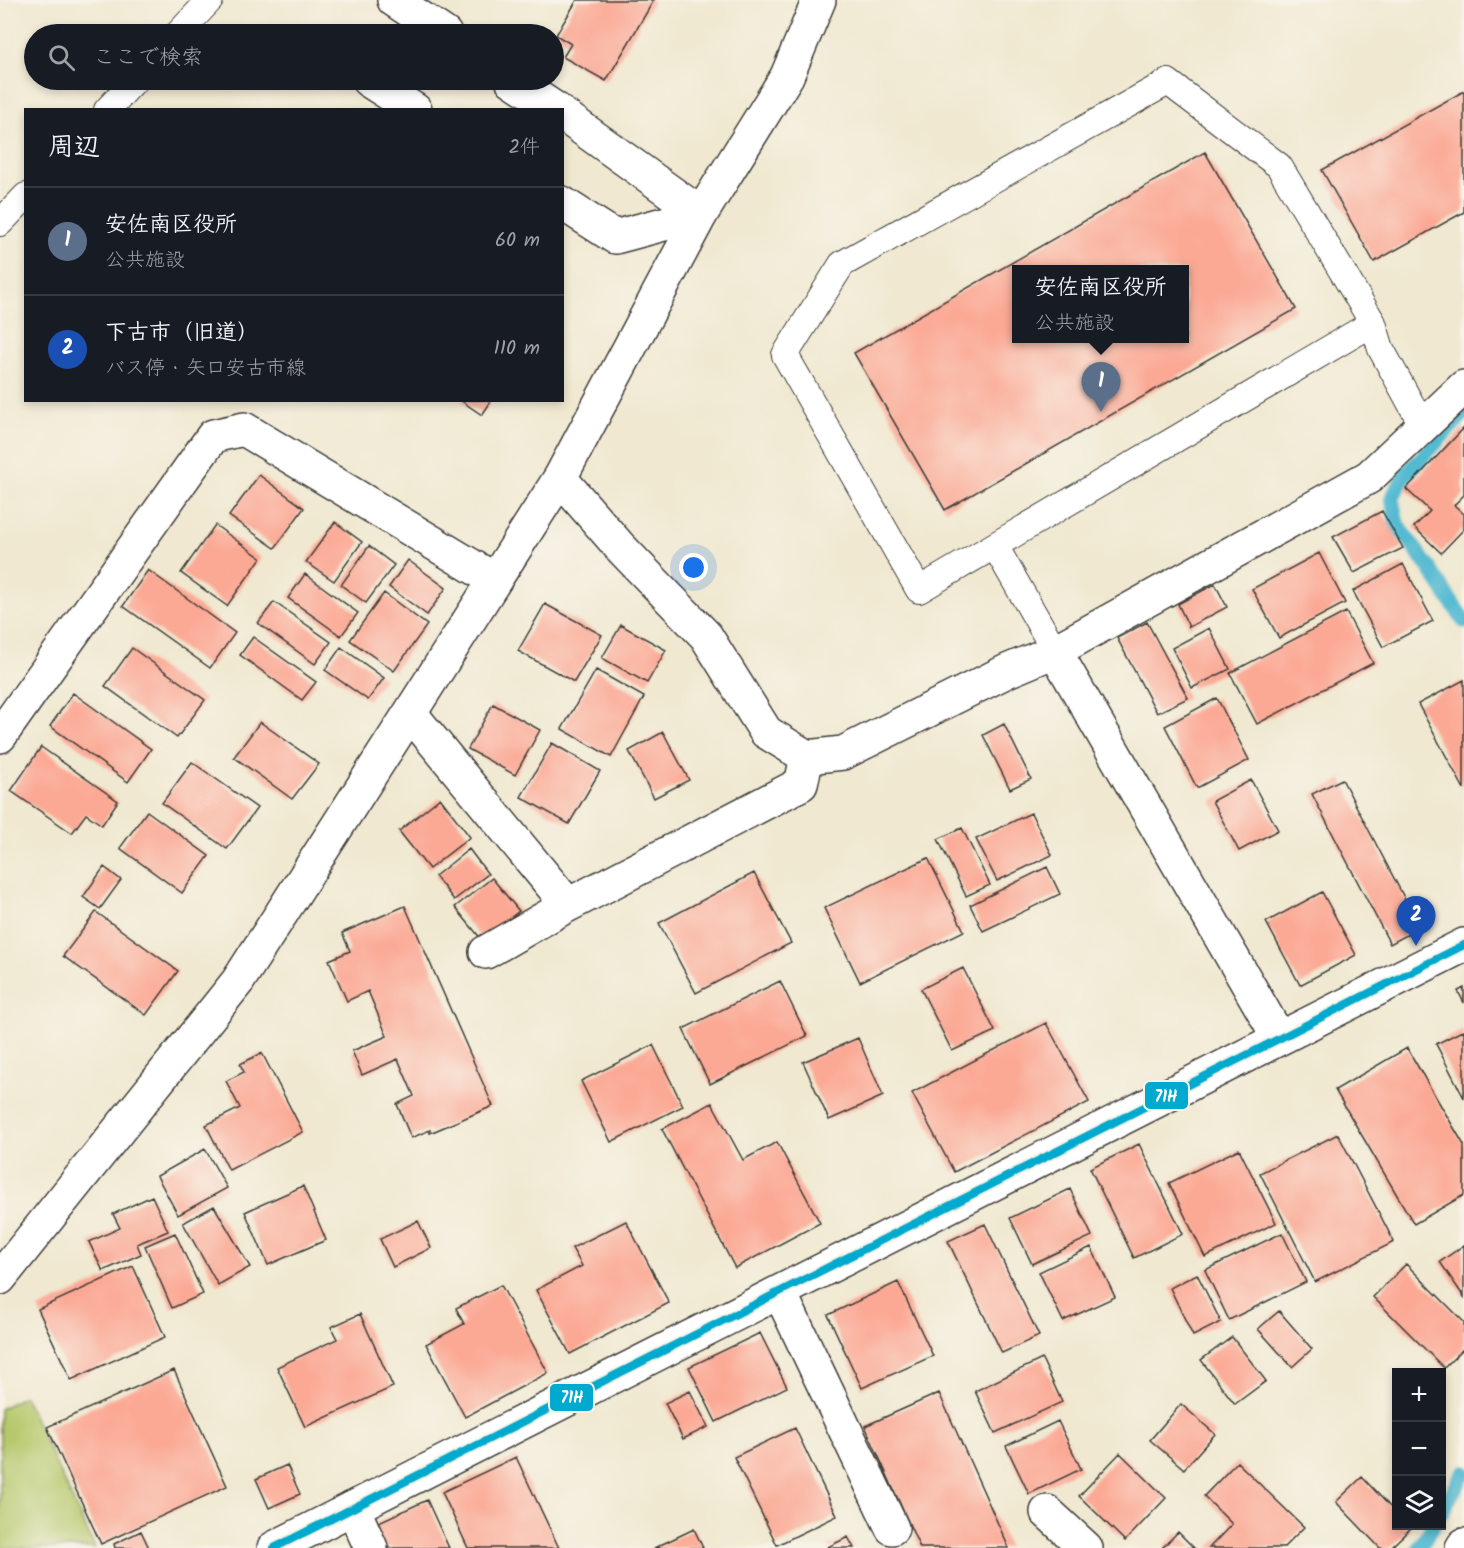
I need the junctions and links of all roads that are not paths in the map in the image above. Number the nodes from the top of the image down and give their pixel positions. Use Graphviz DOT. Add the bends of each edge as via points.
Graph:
graph roads {
  1 [pos="210,0"];
  2 [pos="394,0"];
  3 [pos="819,0"];
  4 [pos="187,24"];
  5 [pos="430,24"];
  6 [pos="126,90"];
  7 [pos="384,90"];
  8 [pos="527,90"];
  9 [pos="109,108"];
  10 [pos="412,108"];
  11 [pos="553,108"];
  12 [pos="564,115"];
  13 [pos="24,198"];
  14 [pos="564,204"];
  15 [pos="700,214"];
  16 [pos="0,223"];
  17 [pos="1373,323"];
  18 [pos="1464,387"];
  19 [pos="1423,426"];
  20 [pos="560,478"];
  21 [pos="995,546"];
  22 [pos="495,580"];
  23 [pos="1055,651"];
  24 [pos="410,713"];
  25 [pos="0,736"];
  26 [pos="807,757"];
  27 [pos="568,904"];
  28 [pos="1464,945"];
  29 [pos="486,952"];
  30 [pos="1279,1038"];
  31 [pos="0,1278"];
  32 [pos="780,1293"];
  33 [pos="353,1508"];
  34 [pos="1047,1512"];
  35 [pos="892,1528"];
  36 [pos="274,1548"];
  37 [pos="371,1548"];
  38 [pos="1086,1548"];
  1 -- 4 [label="lane"];
  2 -- 5 [label="street"];
  3 -- 15 [label="street" via="787,76"];
  6 -- 9 [label="lane"];
  7 -- 10 [label="street"];
  8 -- 11 [label="street"];
  12 -- 15 [label="street"];
  13 -- 16 [label="lane"];
  14 -- 15 [label="street" via="615,237"];
  15 -- 20 [label="street"];
  17 -- 19 [label="lane" via="1381,349"];
  17 -- 21 [label="lane"];
  17 -- 21 [label="lane" via="1279,166 1168,82 842,264 785,355 919,590"];
  18 -- 19 [label="street"];
  19 -- 23 [label="street" via="1369,477"];
  20 -- 22 [label="street"];
  20 -- 26 [label="street" via="706,636 766,732"];
  21 -- 23 [label="lane"];
  22 -- 24 [label="street"];
  22 -- 25 [label="street" via="244,429 213,436"];
  23 -- 26 [label="street" via="843,753"];
  23 -- 30 [label="street"];
  24 -- 27 [label="street"];
  24 -- 31 [label="street" via="238,981"];
  26 -- 27 [label="street" via="801,784"];
  27 -- 29 [label="street"];
  28 -- 30 [label="street"];
  30 -- 32 [label="street"];
  32 -- 33 [label="street"];
  32 -- 35 [label="street"];
  33 -- 36 [label="street"];
  33 -- 37 [label="street"];
  34 -- 38 [label="street"];
}
